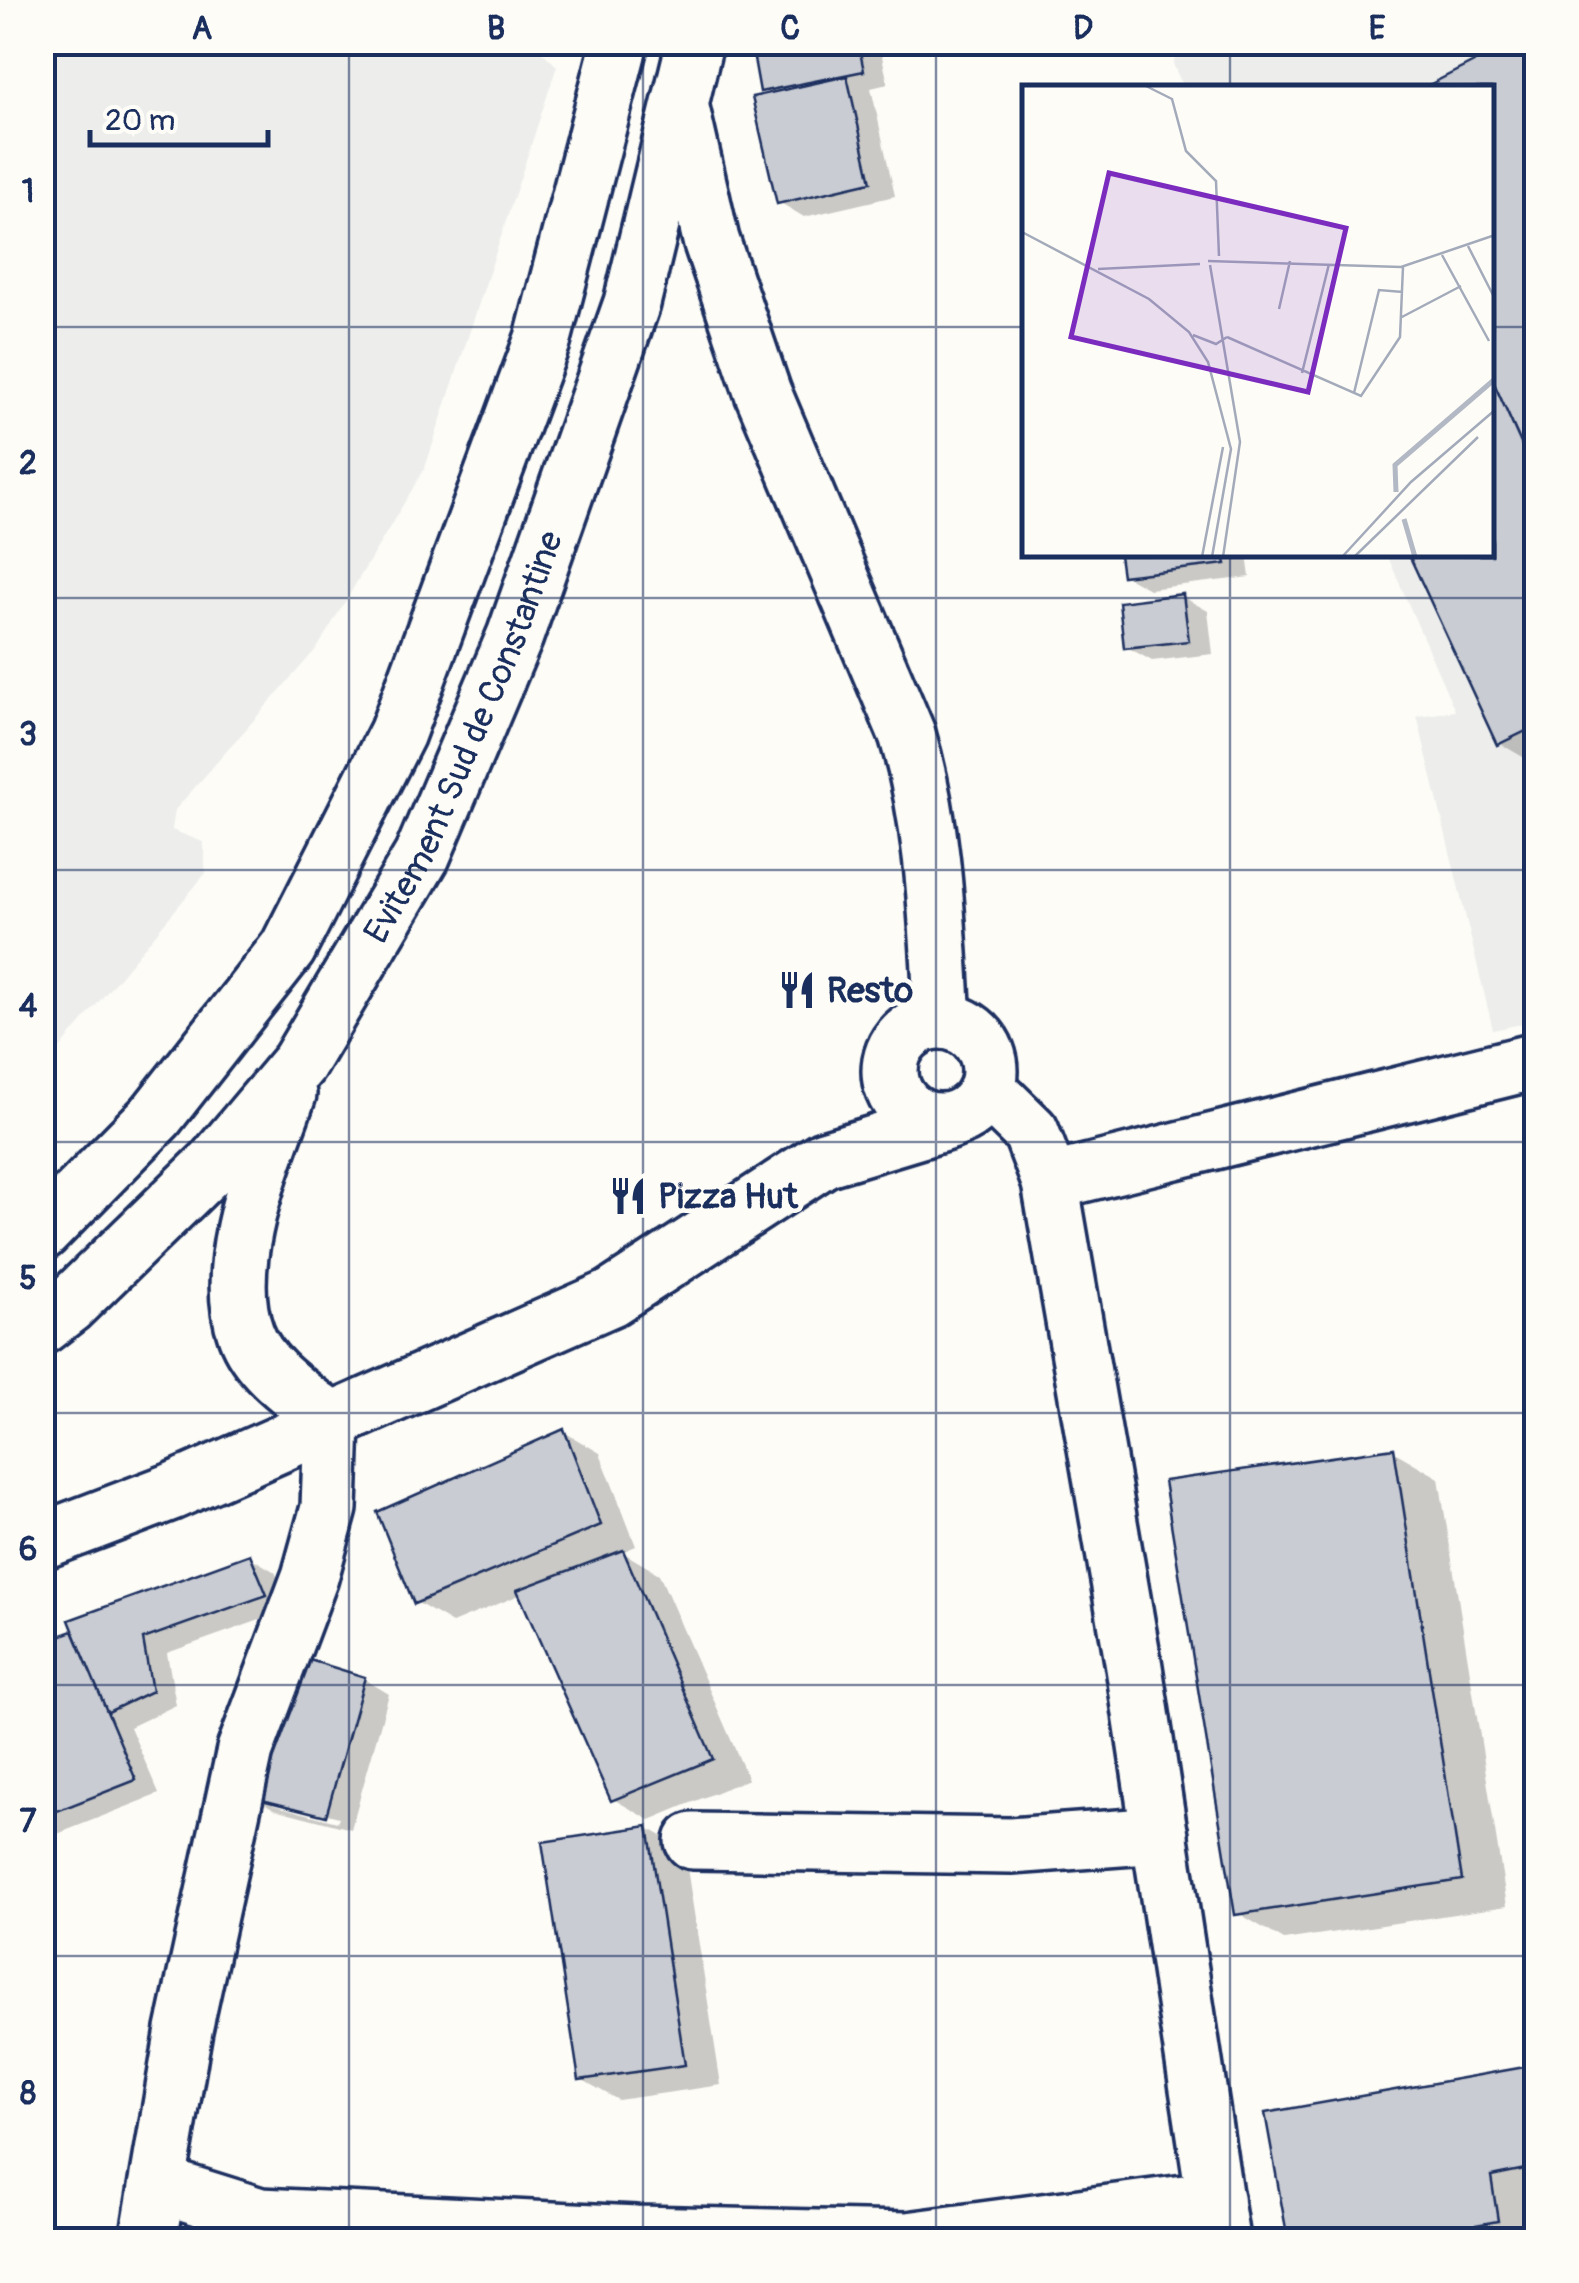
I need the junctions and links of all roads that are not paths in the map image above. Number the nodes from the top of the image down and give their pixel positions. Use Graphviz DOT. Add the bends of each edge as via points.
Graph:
graph roads {
  1 [pos="620,42"];
  2 [pos="695,42"];
  3 [pos="680,108"];
  4 [pos="944,1020"];
  5 [pos="891,1059"];
  6 [pos="1536,1061"];
  7 [pos="299,1064"];
  8 [pos="968,1105"];
  9 [pos="824,1159"];
  10 [pos="1050,1182"];
  11 [pos="42,1232"];
  12 [pos="42,1326"];
  13 [pos="332,1422"];
  14 [pos="42,1541"];
  15 [pos="1160,1835"];
  16 [pos="693,1840"];
  17 [pos="158,2184"];
  18 [pos="1218,2220"];
  19 [pos="148,2240"];
  1 -- 11 [label="main road, Evitement Sud de Constantine" via="542,339 397,733 288,948 156,1116"];
  2 -- 3 [label="main road, Evitement Sud de Constantine"];
  3 -- 4 [label="main road" via="711,240 763,393 919,776 930,832"];
  3 -- 7 [label="main road, Evitement Sud de Constantine" via="632,303 516,636 422,856"];
  4 -- 5 [label="main road" via="910,1030"];
  4 -- 8 [label="main road" via="979,1038 989,1062"];
  5 -- 8 [label="main road" via="892,1088 908,1111 935,1122"];
  5 -- 9 [label="main road"];
  6 -- 10 [label="main road"];
  7 -- 12 [label="main road, Evitement Sud de Constantine" via="214,1164"];
  7 -- 13 [label="main road" via="252,1196 238,1263 246,1335 274,1374"];
  8 -- 9 [label="main road"];
  8 -- 10 [label="main road" via="1031,1132"];
  9 -- 13 [label="main road" via="611,1298"];
  10 -- 15 [label="main road"];
  13 -- 14 [label="main road"];
  13 -- 17 [label="main road" via="329,1508 245,1750"];
  15 -- 16 [label="main road" via="1011,1846"];
  15 -- 18 [label="main road"];
  17 -- 18 [label="main road" via="260,2216 636,2234 888,2240"];
  17 -- 19 [label="main road"];
}
